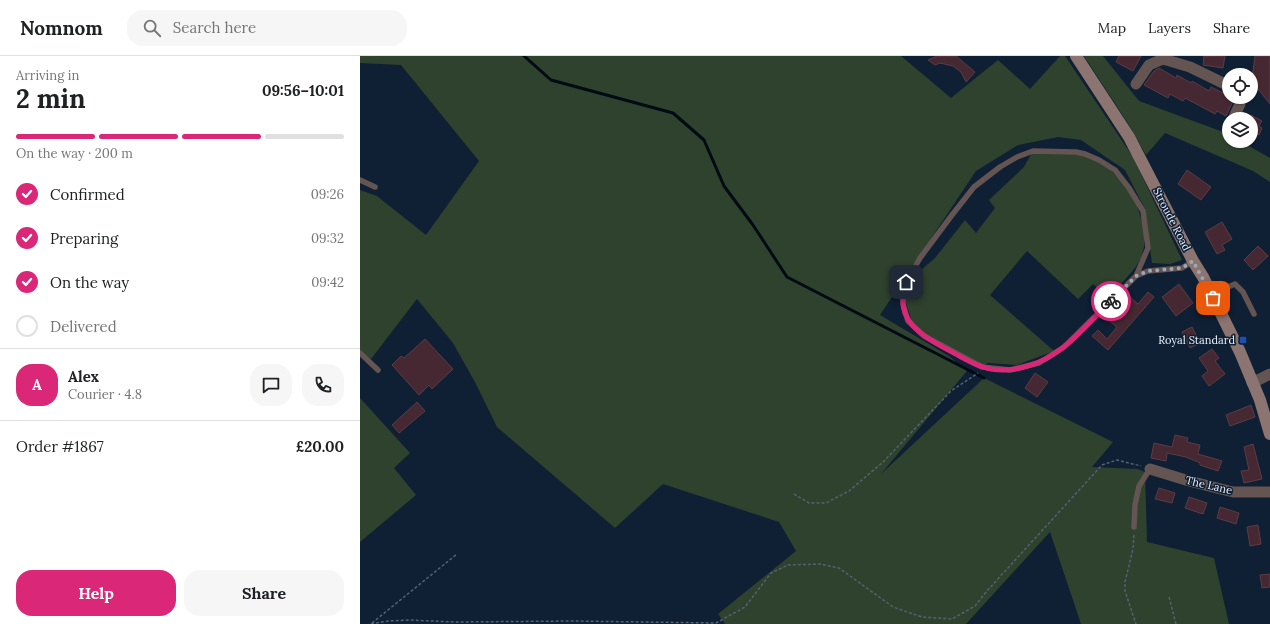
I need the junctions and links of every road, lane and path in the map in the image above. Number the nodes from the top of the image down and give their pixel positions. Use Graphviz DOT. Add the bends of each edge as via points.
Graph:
graph roads {
  1 [pos="1076,56"];
  2 [pos="1190,62"];
  3 [pos="1222,82"];
  4 [pos="1136,84"];
  5 [pos="360,180"];
  6 [pos="376,187"];
  7 [pos="1193,261"];
  8 [pos="1136,276"];
  9 [pos="1211,294"];
  10 [pos="1254,314"];
  11 [pos="360,353"];
  12 [pos="378,370"];
  13 [pos="979,372"];
  14 [pos="1270,374"];
  15 [pos="1252,383"];
  16 [pos="1270,434"];
  17 [pos="1150,469"];
  18 [pos="1270,492"];
  19 [pos="794,494"];
  20 [pos="1134,527"];
  21 [pos="457,554"];
  22 [pos="1169,597"];
  23 [pos="372,624"];
  24 [pos="1136,624"];
  25 [pos="1176,624"];
  1 -- 7 [label="street, Stroude Road" via="1129,137"];
  2 -- 3 [label="street"];
  2 -- 4 [label="street" via="1163,59 1149,66"];
  5 -- 6 [label="lane"];
  7 -- 8 [label="lane" via="1182,268 1148,271"];
  7 -- 9 [label="street, Stroude Road"];
  8 -- 8 [label="lane" via="1064,347 1039,363 1010,370 982,367 924,336 908,321 903,304 906,282 920,258 974,187 1006,163 1033,151 1085,154 1115,170 1143,211 1148,248"];
  9 -- 10 [label="lane" via="1235,284 1243,292"];
  9 -- 15 [label="street, Stroude Road" via="1240,352"];
  11 -- 12 [label="lane"];
  13 -- 19 [label="path" via="951,391 883,462 849,491 826,503 808,503"];
  14 -- 15 [label="street"];
  15 -- 16 [label="street, Stroude Road" via="1263,407"];
  17 -- 18 [label="street, The Lane" via="1218,489 1234,492"];
  17 -- 20 [label="lane" via="1139,486"];
  17 -- 23 [label="path" via="1116,460 1102,465 975,606 952,619 922,617 893,607 838,568 820,564 788,565 771,573 745,607 716,623 409,620"];
  20 -- 24 [label="path" via="1134,548 1125,582 1125,592"];
  21 -- 23 [label="path"];
  22 -- 25 [label="path"];
}
